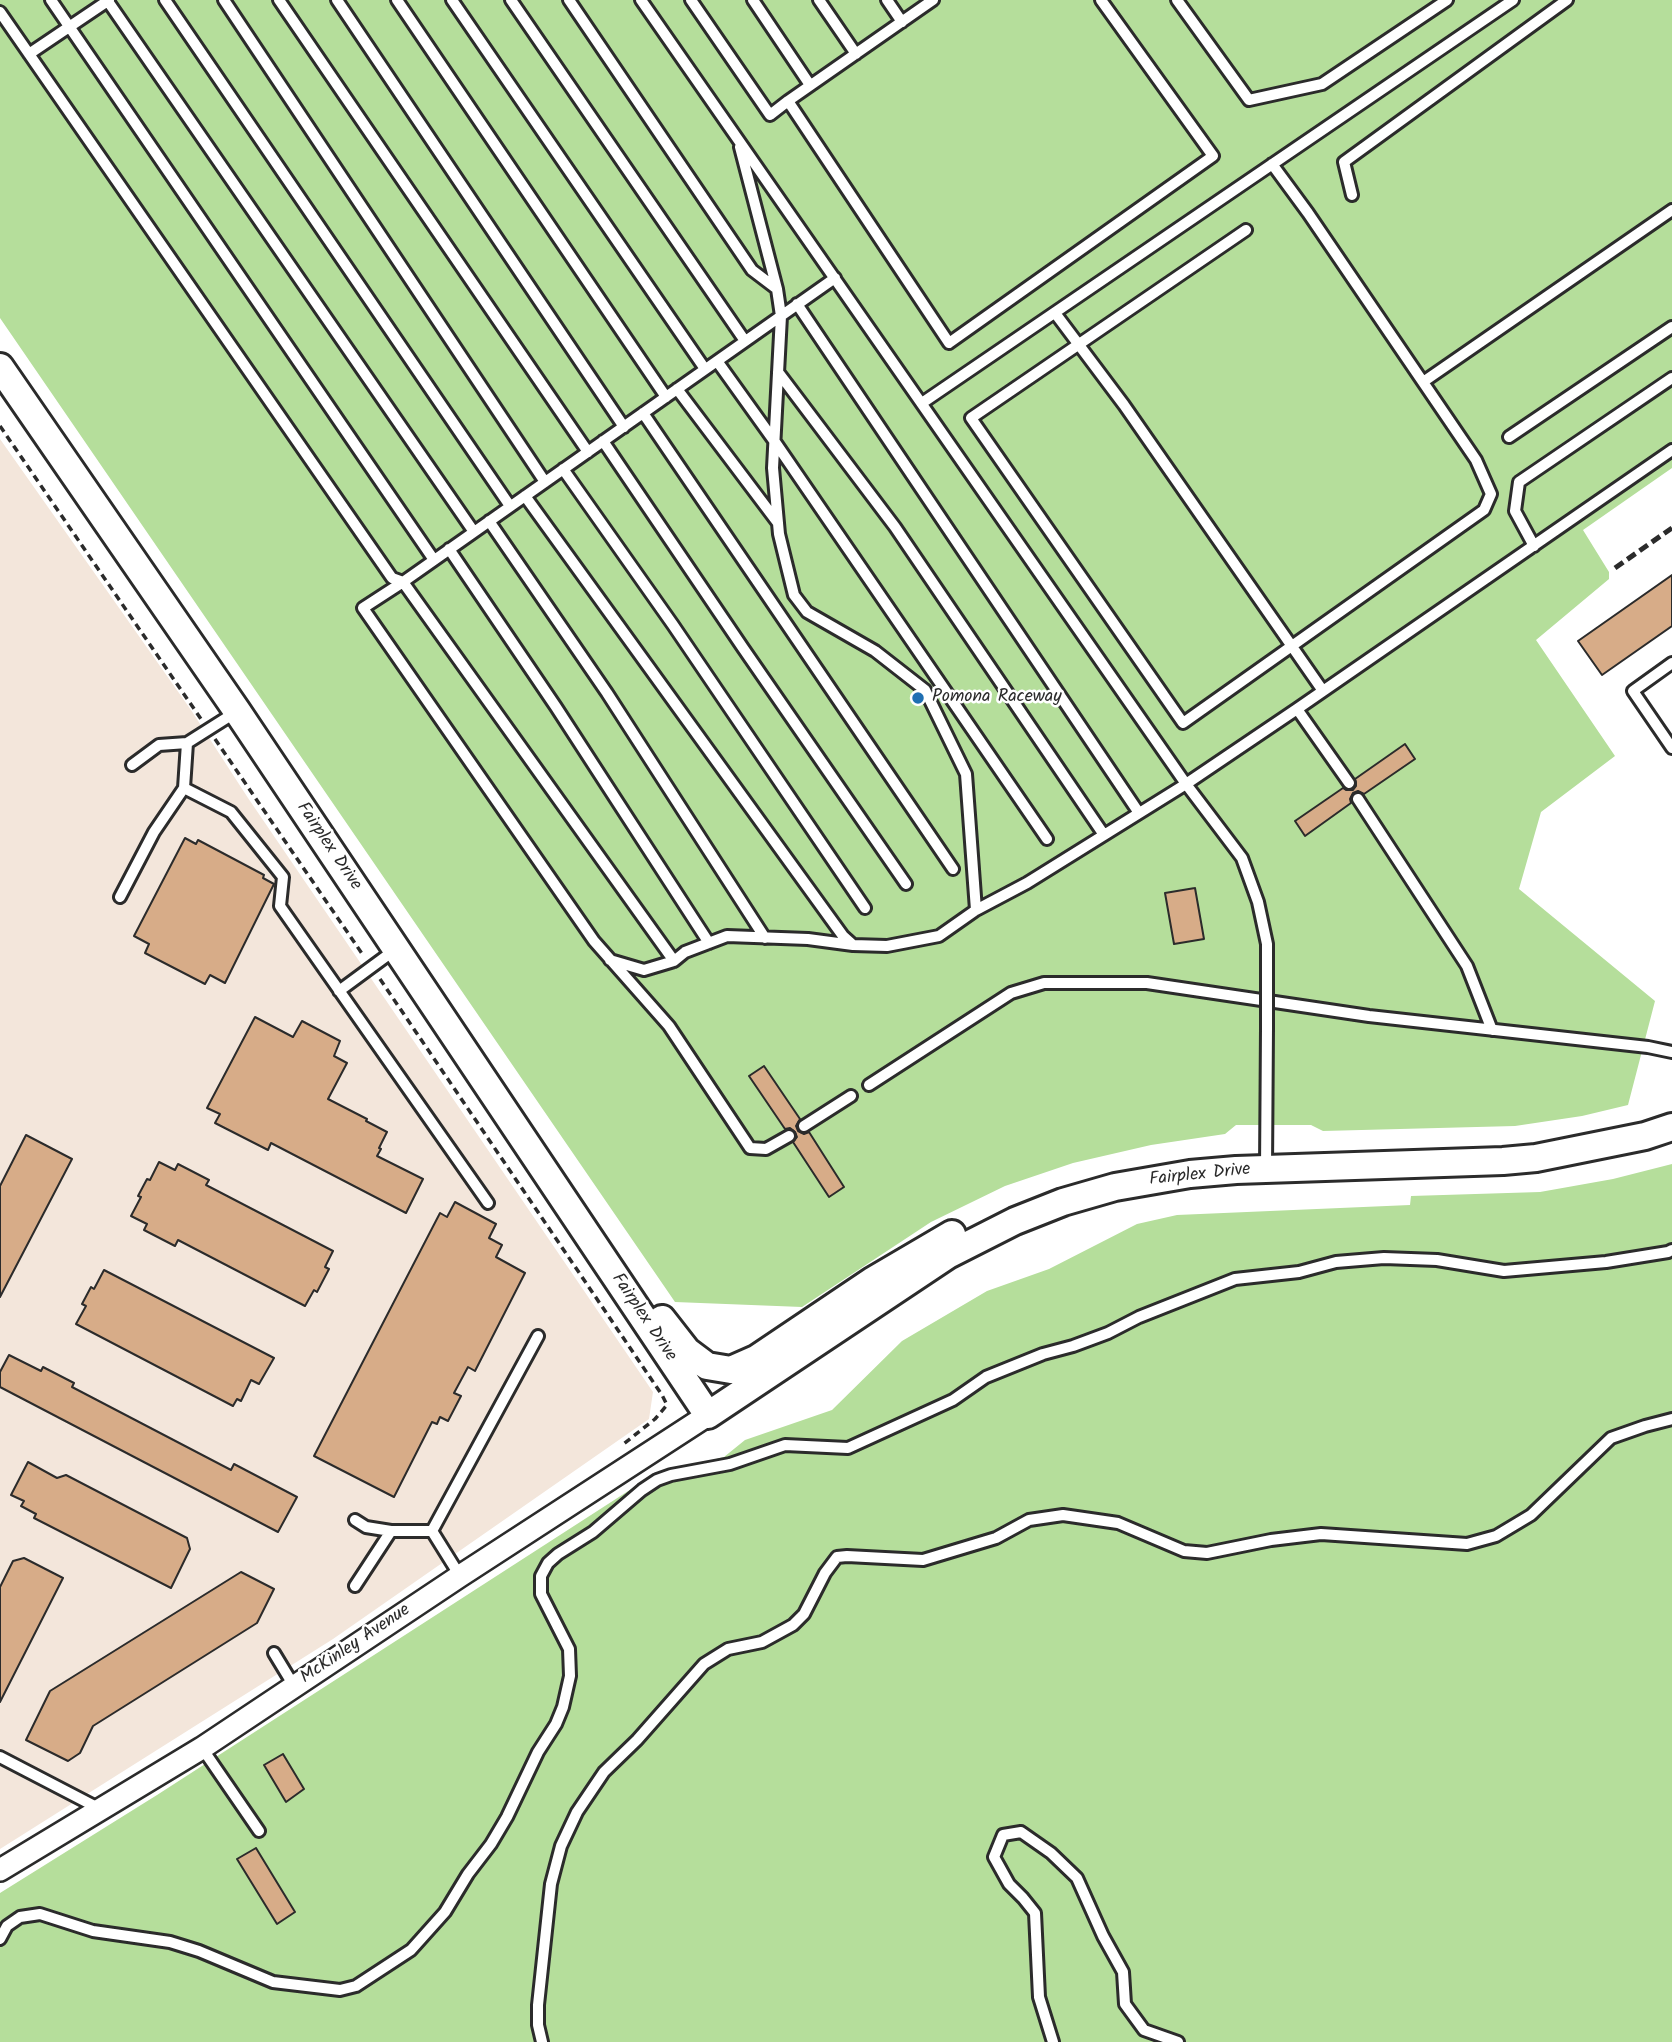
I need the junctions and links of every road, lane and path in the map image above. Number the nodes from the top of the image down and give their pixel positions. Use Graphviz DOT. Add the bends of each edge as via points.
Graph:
graph roads {
  1 [pos="51,0"];
  2 [pos="108,0"];
  3 [pos="165,0"];
  4 [pos="224,0"];
  5 [pos="279,0"];
  6 [pos="337,0"];
  7 [pos="397,0"];
  8 [pos="452,0"];
  9 [pos="511,0"];
  10 [pos="569,0"];
  11 [pos="640,0"];
  12 [pos="691,0"];
  13 [pos="753,0"];
  14 [pos="819,0"];
  15 [pos="887,0"];
  16 [pos="933,0"];
  17 [pos="1101,0"];
  18 [pos="1177,0"];
  19 [pos="1447,0"];
  20 [pos="1513,0"];
  21 [pos="1567,0"];
  22 [pos="0,12"];
  23 [pos="902,22"];
  24 [pos="69,27"];
  25 [pos="29,54"];
  26 [pos="856,54"];
  27 [pos="810,85"];
  28 [pos="788,101"];
  29 [pos="739,141"];
  30 [pos="1272,164"];
  31 [pos="1353,195"];
  32 [pos="1672,210"];
  33 [pos="1246,230"];
  34 [pos="835,278"];
  35 [pos="777,289"];
  36 [pos="797,304"];
  37 [pos="1055,313"];
  38 [pos="781,316"];
  39 [pos="1672,327"];
  40 [pos="745,341"];
  41 [pos="1080,344"];
  42 [pos="717,361"];
  43 [pos="0,367"];
  44 [pos="705,369"];
  45 [pos="778,372"];
  46 [pos="1672,378"];
  47 [pos="1423,382"];
  48 [pos="677,389"];
  49 [pos="666,397"];
  50 [pos="922,403"];
  51 [pos="643,413"];
  52 [pos="0,426"];
  53 [pos="624,427"];
  54 [pos="1509,437"];
  55 [pos="603,441"];
  56 [pos="775,442"];
  57 [pos="1672,450"];
  58 [pos="588,452"];
  59 [pos="563,469"];
  60 [pos="545,481"];
  61 [pos="525,496"];
  62 [pos="510,506"];
  63 [pos="489,521"];
  64 [pos="778,523"];
  65 [pos="474,532"];
  66 [pos="1534,545"];
  67 [pos="449,549"];
  68 [pos="434,560"];
  69 [pos="404,582"];
  70 [pos="1290,646"];
  71 [pos="1672,663"];
  72 [pos="1323,691"];
  73 [pos="1297,709"];
  74 [pos="237,711"];
  75 [pos="208,729"];
  76 [pos="187,743"];
  77 [pos="1672,748"];
  78 [pos="132,765"];
  79 [pos="1186,783"];
  80 [pos="1349,783"];
  81 [pos="184,788"];
  82 [pos="1358,799"];
  83 [pos="1139,813"];
  84 [pos="1104,835"];
  85 [pos="1047,839"];
  86 [pos="953,870"];
  87 [pos="906,884"];
  88 [pos="120,897"];
  89 [pos="865,908"];
  90 [pos="976,910"];
  91 [pos="765,938"];
  92 [pos="709,943"];
  93 [pos="853,945"];
  94 [pos="397,949"];
  95 [pos="610,960"];
  96 [pos="674,961"];
  97 [pos="372,967"];
  98 [pos="340,991"];
  99 [pos="1492,1030"];
  100 [pos="1672,1052"];
  101 [pos="869,1085"];
  102 [pos="851,1096"];
  103 [pos="804,1126"];
  104 [pos="1672,1127"];
  105 [pos="789,1136"];
  106 [pos="1266,1169"];
  107 [pos="1182,1175"];
  108 [pos="488,1203"];
  109 [pos="594,1245"];
  110 [pos="1672,1250"];
  111 [pos="538,1336"];
  112 [pos="667,1405"];
  113 [pos="708,1415"];
  114 [pos="1672,1419"];
  115 [pos="355,1520"];
  116 [pos="391,1531"];
  117 [pos="432,1531"];
  118 [pos="460,1576"];
  119 [pos="355,1587"];
  120 [pos="274,1653"];
  121 [pos="295,1686"];
  122 [pos="202,1748"];
  123 [pos="0,1757"];
  124 [pos="102,1810"];
  125 [pos="259,1831"];
  126 [pos="0,1870"];
  127 [pos="0,1939"];
  128 [pos="542,2042"];
  129 [pos="1053,2042"];
  130 [pos="1178,2042"];
  1 -- 24 [label="lane"];
  2 -- 24 [label="lane"];
  2 -- 65 [label="lane"];
  3 -- 62 [label="lane"];
  4 -- 60 [label="lane"];
  5 -- 58 [label="lane"];
  6 -- 53 [label="lane"];
  7 -- 49 [label="lane"];
  8 -- 44 [label="lane"];
  9 -- 40 [label="lane"];
  10 -- 35 [label="lane" via="752,270"];
  11 -- 29 [label="lane"];
  12 -- 28 [label="lane" via="770,116"];
  13 -- 27 [label="lane"];
  14 -- 26 [label="lane"];
  15 -- 23 [label="lane"];
  16 -- 23 [label="lane"];
  17 -- 28 [label="lane" via="1213,156 949,343"];
  18 -- 19 [label="lane" via="1248,100 1322,84"];
  20 -- 30 [label="lane"];
  21 -- 31 [label="lane" via="1344,162"];
  22 -- 25 [label="lane"];
  23 -- 26 [label="lane"];
  24 -- 25 [label="lane"];
  24 -- 68 [label="lane"];
  25 -- 69 [label="lane" via="392,578"];
  26 -- 27 [label="lane"];
  27 -- 28 [label="lane"];
  29 -- 34 [label="lane"];
  29 -- 35 [label="lane"];
  30 -- 37 [label="lane"];
  30 -- 47 [label="lane"];
  32 -- 47 [label="lane"];
  33 -- 41 [label="lane"];
  34 -- 36 [label="lane"];
  34 -- 50 [label="lane"];
  35 -- 38 [label="lane"];
  36 -- 38 [label="lane"];
  36 -- 83 [label="lane"];
  37 -- 41 [label="lane"];
  37 -- 50 [label="lane"];
  38 -- 40 [label="lane"];
  38 -- 45 [label="lane"];
  39 -- 54 [label="lane"];
  40 -- 42 [label="lane"];
  41 -- 70 [label="lane"];
  41 -- 70 [label="lane" via="971,418 1183,723"];
  42 -- 44 [label="lane"];
  42 -- 56 [label="lane"];
  43 -- 74 [label="street, Fairplex Drive"];
  44 -- 48 [label="lane"];
  45 -- 56 [label="lane"];
  45 -- 84 [label="lane" via="895,527"];
  46 -- 66 [label="lane" via="1519,482 1515,512"];
  47 -- 70 [label="lane" via="1476,460 1491,494 1484,510"];
  48 -- 49 [label="lane"];
  48 -- 64 [label="lane"];
  49 -- 51 [label="lane"];
  50 -- 79 [label="lane"];
  51 -- 53 [label="lane"];
  51 -- 86 [label="lane"];
  52 -- 75 [label="path"];
  53 -- 55 [label="lane"];
  55 -- 58 [label="lane"];
  55 -- 87 [label="lane"];
  56 -- 64 [label="lane"];
  56 -- 85 [label="lane"];
  57 -- 66 [label="lane"];
  58 -- 59 [label="lane"];
  59 -- 60 [label="lane"];
  59 -- 89 [label="lane"];
  60 -- 61 [label="lane"];
  61 -- 62 [label="lane"];
  61 -- 93 [label="lane"];
  62 -- 63 [label="lane"];
  63 -- 65 [label="lane"];
  63 -- 91 [label="lane"];
  64 -- 90 [label="lane" via="794,595 807,612 875,651 925,690 966,774"];
  65 -- 67 [label="lane"];
  66 -- 72 [label="lane"];
  67 -- 68 [label="lane"];
  67 -- 92 [label="lane"];
  68 -- 69 [label="lane"];
  69 -- 95 [label="lane" via="363,608"];
  69 -- 96 [label="lane"];
  70 -- 72 [label="lane"];
  71 -- 77 [label="lane" via="1633,691"];
  72 -- 73 [label="lane"];
  73 -- 79 [label="lane"];
  73 -- 80 [label="lane"];
  74 -- 75 [label="lane"];
  74 -- 94 [label="street, Fairplex Drive"];
  75 -- 76 [label="lane"];
  75 -- 97 [label="path"];
  76 -- 78 [label="lane" via="159,745"];
  76 -- 81 [label="lane"];
  79 -- 83 [label="lane"];
  79 -- 106 [label="lane, bridge" via="1242,858 1265,934"];
  81 -- 88 [label="lane" via="154,832"];
  81 -- 98 [label="lane" via="231,812 283,877 280,906"];
  82 -- 99 [label="lane" via="1467,966"];
  83 -- 84 [label="lane"];
  84 -- 90 [label="lane"];
  90 -- 93 [label="lane" via="939,936 887,946"];
  91 -- 92 [label="lane" via="727,936"];
  91 -- 93 [label="lane"];
  92 -- 96 [label="lane"];
  94 -- 97 [label="lane"];
  94 -- 109 [label="street, Fairplex Drive"];
  95 -- 96 [label="lane" via="644,970"];
  95 -- 105 [label="lane" via="669,1026 750,1147 766,1149"];
  97 -- 98 [label="lane"];
  97 -- 112 [label="path"];
  98 -- 108 [label="lane"];
  99 -- 100 [label="lane"];
  99 -- 101 [label="lane" via="1147,983 1044,983 1010,993"];
  102 -- 103 [label="lane"];
  104 -- 106 [label="street, Fairplex Drive" via="1536,1158"];
  106 -- 107 [label="street, Fairplex Drive"];
  107 -- 109 [label="street" via="1148,1169 1040,1196 970,1224 872,1281 756,1359 731,1370 707,1366 687,1351 641,1293"];
  107 -- 113 [label="street, Fairplex Drive" via="1115,1186 1063,1202 979,1238"];
  109 -- 113 [label="street, Fairplex Drive"];
  110 -- 127 [label="lane" via="1606,1262 1504,1271 1437,1260 1372,1259 1235,1279 1108,1333 986,1377 953,1400 848,1448 785,1445 730,1464 657,1480 548,1563 541,1576 541,1594 569,1649 570,1676 556,1724 491,1844 445,1912 411,1950 356,1986 340,1990 273,1982 170,1942 93,1931 40,1914 20,1917 7,1926"];
  111 -- 117 [label="lane"];
  113 -- 118 [label="street, McKinley Avenue"];
  114 -- 128 [label="lane" via="1611,1438 1531,1515 1496,1536 1467,1544 1321,1534 1207,1553 1184,1550 1118,1523 1063,1515 1029,1520 996,1538 922,1560 837,1558 793,1625 762,1642 728,1649 704,1664 604,1772 577,1812 561,1846 551,1884 538,2005"];
  115 -- 116 [label="lane"];
  116 -- 117 [label="lane"];
  116 -- 119 [label="lane"];
  117 -- 118 [label="lane"];
  118 -- 121 [label="street, McKinley Avenue"];
  120 -- 121 [label="lane"];
  121 -- 122 [label="street, McKinley Avenue"];
  122 -- 124 [label="street, McKinley Avenue"];
  122 -- 125 [label="lane"];
  123 -- 124 [label="lane"];
  124 -- 126 [label="street, McKinley Avenue"];
  129 -- 130 [label="lane" via="1039,1997 1035,1913 1009,1884 994,1857 1003,1835 1021,1832 1077,1878 1123,1972 1125,2004 1144,2030"];
}
